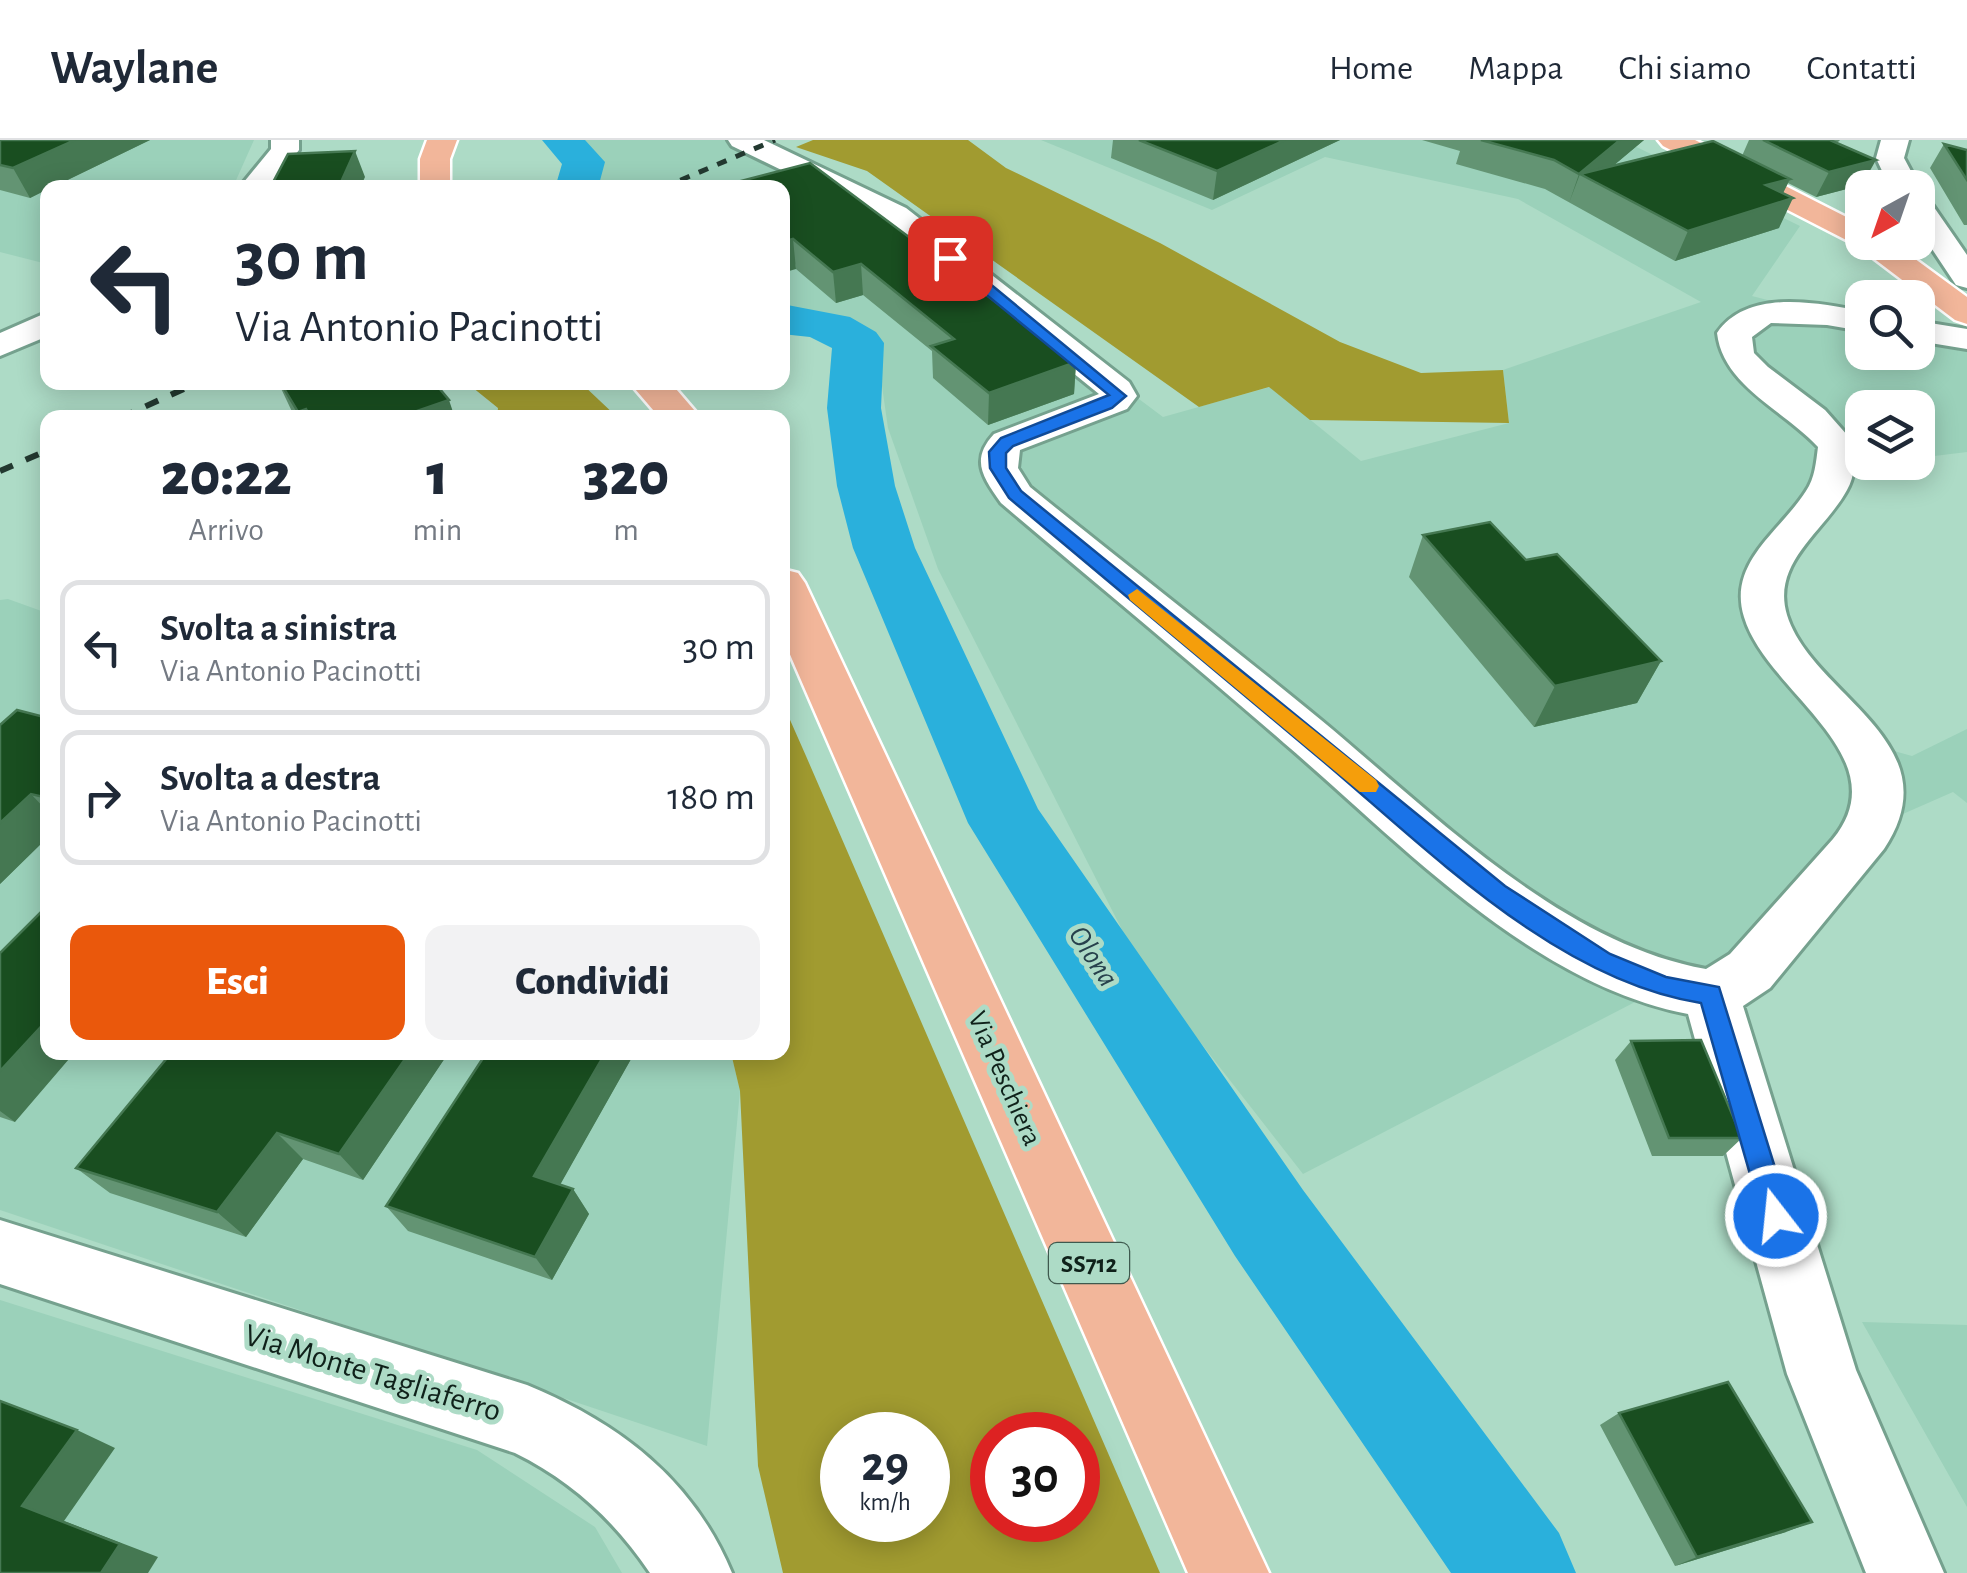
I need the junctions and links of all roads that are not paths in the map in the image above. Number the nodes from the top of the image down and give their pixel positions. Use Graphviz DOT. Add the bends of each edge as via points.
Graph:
graph roads {
  1 [pos="286,140"];
  2 [pos="442,140"];
  3 [pos="742,140"];
  4 [pos="1673,140"];
  5 [pos="1895,140"];
  6 [pos="1896,170"];
  7 [pos="260,180"];
  8 [pos="434,180"];
  9 [pos="1845,228"];
  10 [pos="1935,231"];
  11 [pos="1895,260"];
  12 [pos="1967,278"];
  13 [pos="1967,312"];
  14 [pos="1845,318"];
  15 [pos="40,326"];
  16 [pos="1935,334"];
  17 [pos="1967,339"];
  18 [pos="0,346"];
  19 [pos="656,390"];
  20 [pos="674,410"];
  21 [pos="790,601"];
  22 [pos="1710,994"];
  23 [pos="0,1252"];
  24 [pos="693,1573"];
  25 [pos="1229,1573"];
  26 [pos="1905,1573"];
  1 -- 7 [label="street"];
  2 -- 8 [label="main road"];
  3 -- 22 [label="street" via="895,214 1116,390 1106,405 1007,442 998,452 998,468 1015,494 1497,893 1601,961 1664,987"];
  4 -- 9 [label="main road"];
  5 -- 6 [label="street" via="1890,158"];
  10 -- 12 [label="street"];
  11 -- 13 [label="main road"];
  14 -- 22 [label="street" via="1764,314 1734,333 1737,355 1755,376 1837,445 1826,491 1774,555 1760,586 1766,619 1790,658 1864,744 1878,788 1871,828 1744,977"];
  15 -- 18 [label="street"];
  16 -- 17 [label="street"];
  19 -- 20 [label="main road"];
  21 -- 25 [label="main road, Via Peschiera / SS712"];
  22 -- 26 [label="street" via="1822,1374"];
  23 -- 24 [label="street, Via Monte Tagliaferro" via="567,1439 638,1492"];
}
